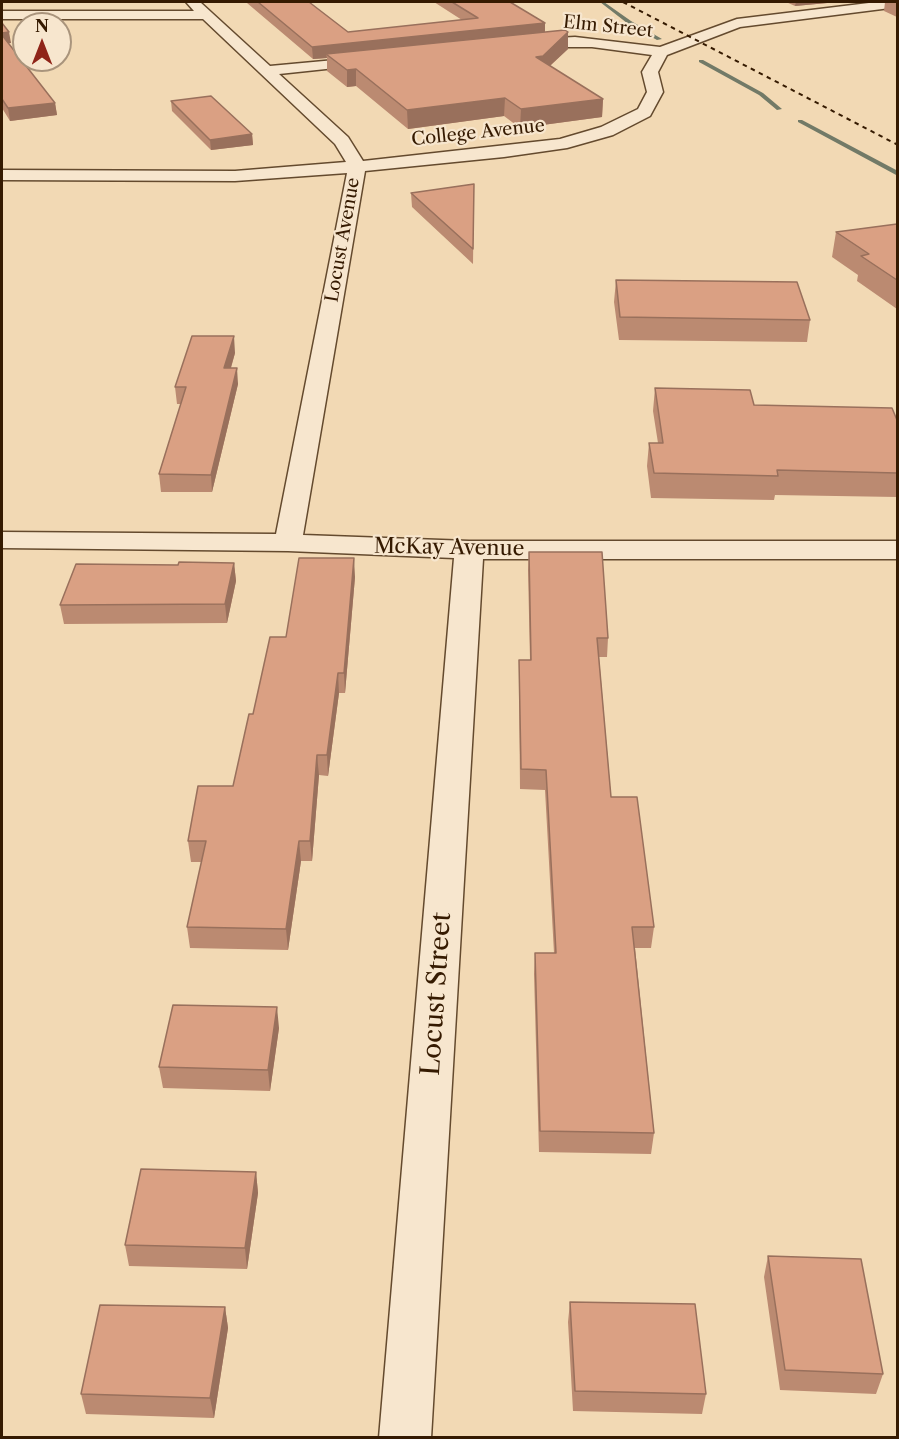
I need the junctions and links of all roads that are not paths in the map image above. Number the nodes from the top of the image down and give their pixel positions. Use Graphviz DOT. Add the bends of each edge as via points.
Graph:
graph roads {
  1 [pos="897,3"];
  2 [pos="836,5"];
  3 [pos="199,8"];
  4 [pos="2,15"];
  5 [pos="508,45"];
  6 [pos="662,52"];
  7 [pos="392,57"];
  8 [pos="264,71"];
  9 [pos="357,166"];
  10 [pos="2,175"];
  11 [pos="2,540"];
  12 [pos="288,543"];
  13 [pos="469,550"];
  14 [pos="897,550"];
  15 [pos="405,1437"];
  1 -- 2 [label="street"];
  2 -- 6 [label="street" via="737,23"];
  3 -- 4 [label="street"];
  3 -- 8 [label="street, Locust Avenue"];
  5 -- 6 [label="street, Elm Street" via="593,41"];
  6 -- 9 [label="street, College Avenue" via="650,72 655,92 644,112 607,131 561,144"];
  7 -- 8 [label="street"];
  8 -- 9 [label="street, Locust Avenue" via="342,141"];
  9 -- 10 [label="street, College Avenue" via="235,176"];
  9 -- 12 [label="street, Locust Avenue"];
  11 -- 12 [label="street, McKay Avenue"];
  12 -- 13 [label="street, McKay Avenue"];
  13 -- 14 [label="street, McKay Avenue"];
  13 -- 15 [label="street, Locust Street"];
}
